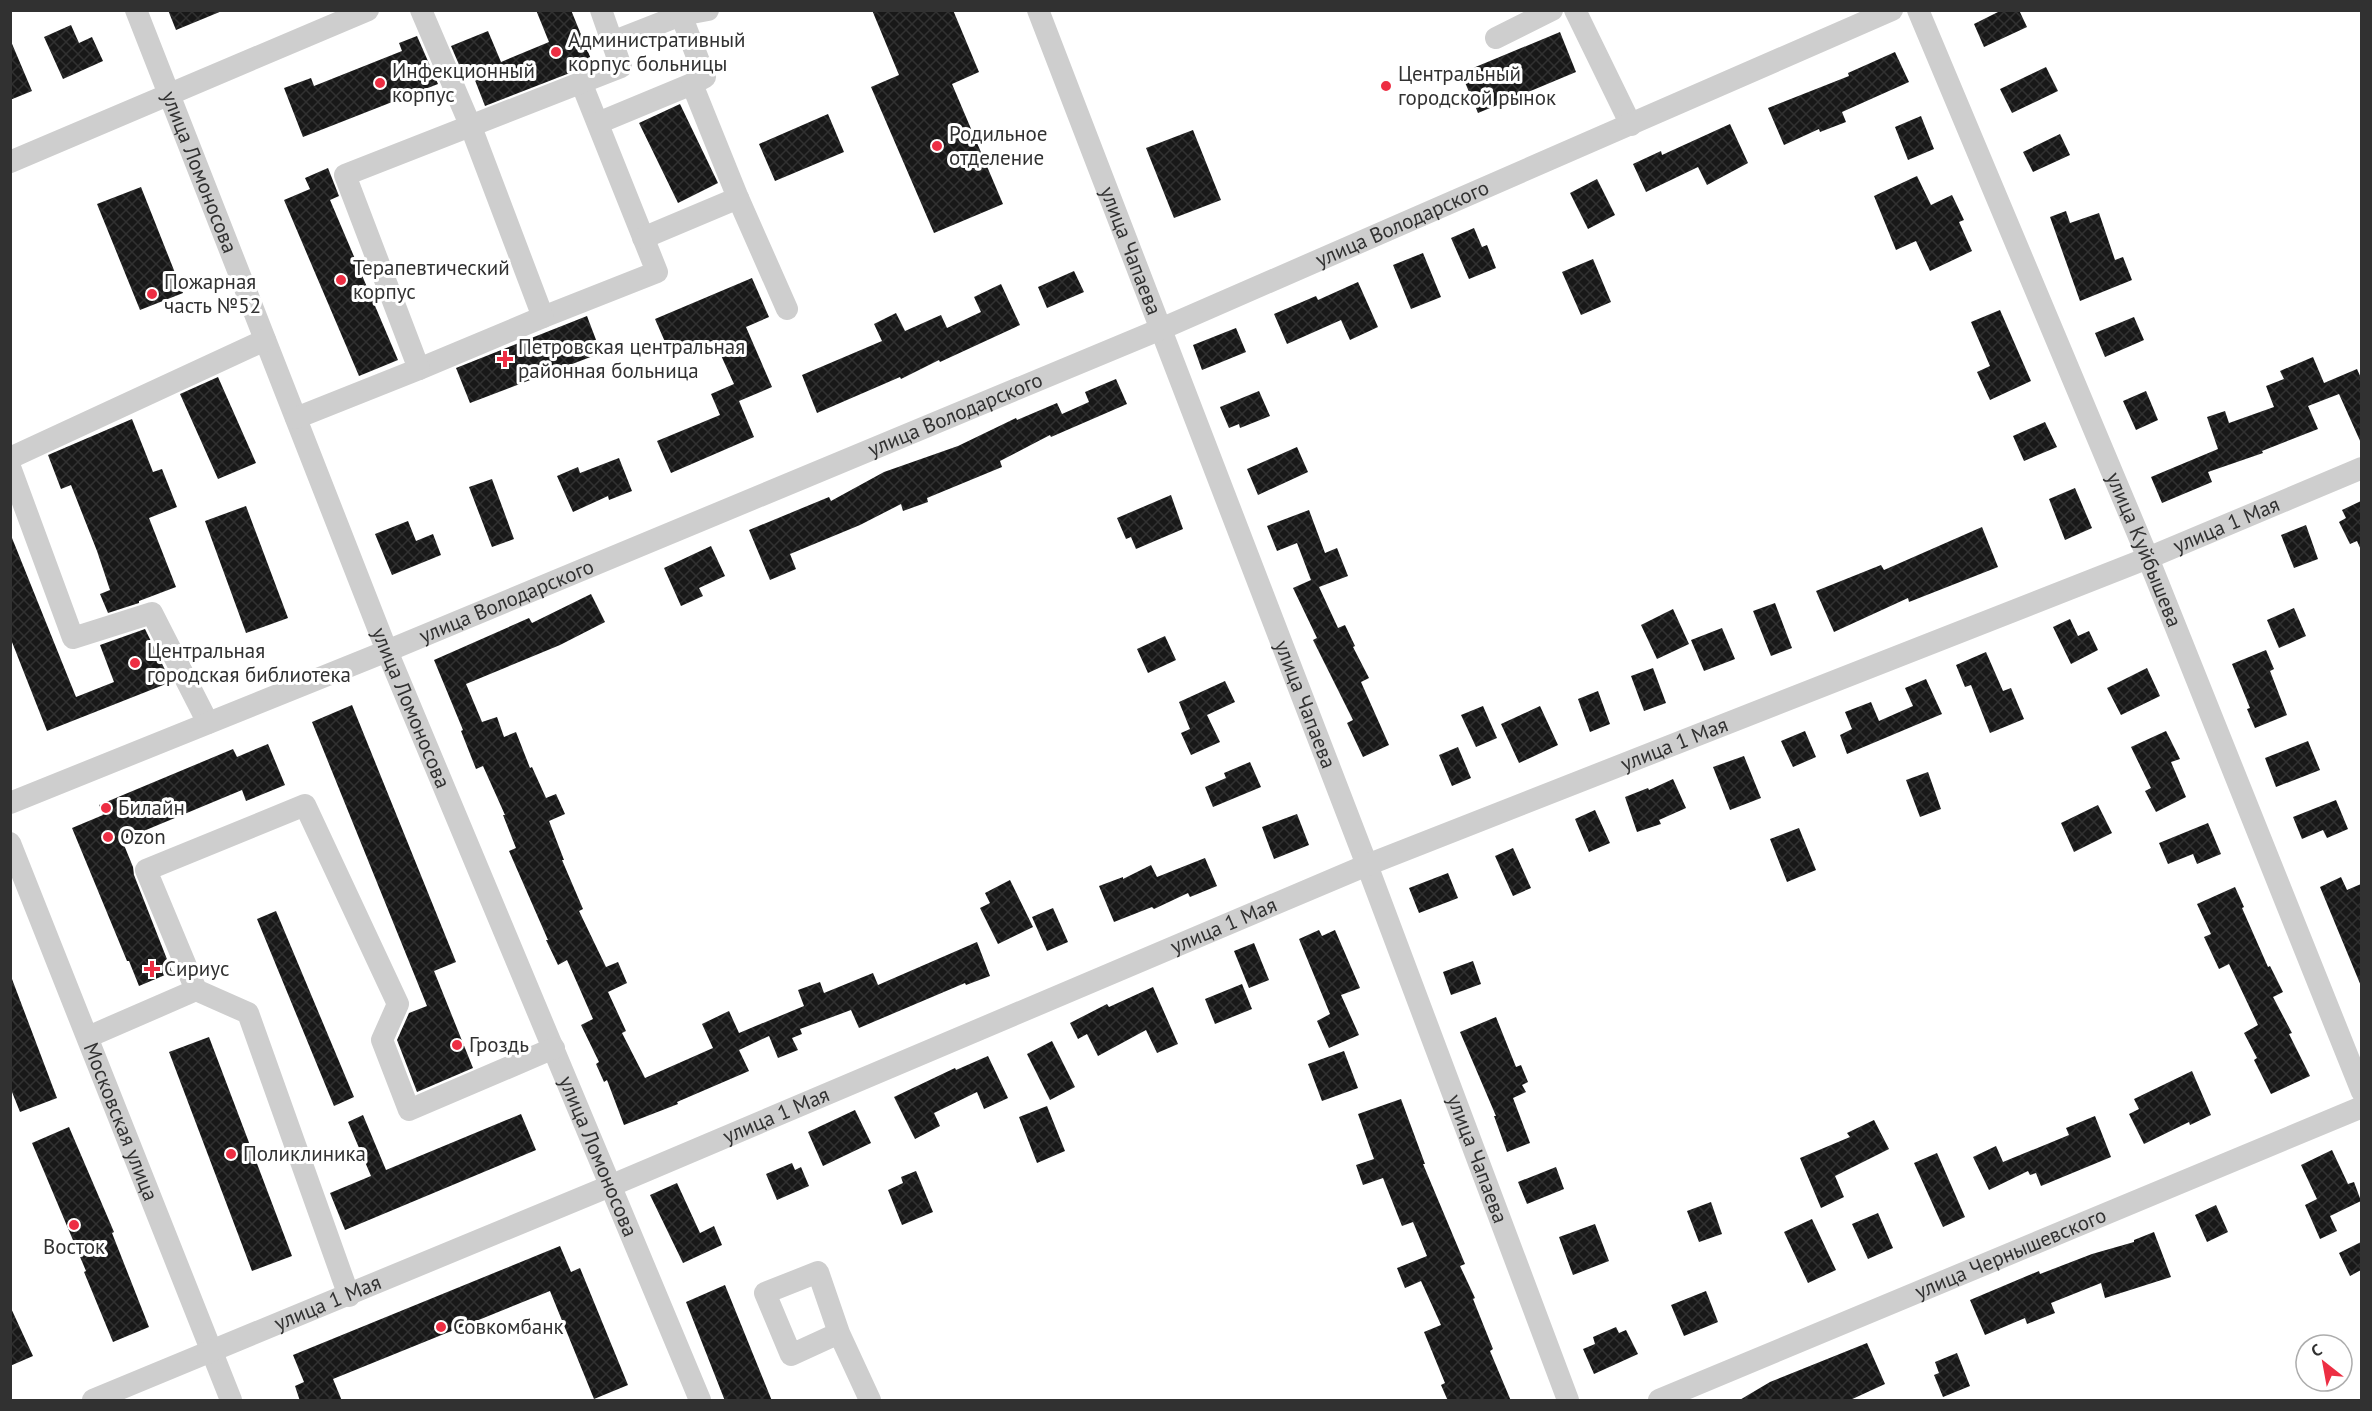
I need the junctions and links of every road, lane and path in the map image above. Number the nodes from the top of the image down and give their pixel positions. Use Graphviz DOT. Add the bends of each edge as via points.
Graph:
graph roads {
  1 [pos="135,10"];
  2 [pos="368,10"];
  3 [pos="421,10"];
  4 [pos="602,10"];
  5 [pos="708,10"];
  6 [pos="1038,10"];
  7 [pos="1552,10"];
  8 [pos="1575,10"];
  9 [pos="1892,10"];
  10 [pos="1918,10"];
  11 [pos="681,15"];
  12 [pos="1496,38"];
  13 [pos="612,42"];
  14 [pos="581,82"];
  15 [pos="692,84"];
  16 [pos="169,94"];
  17 [pos="598,123"];
  18 [pos="1631,125"];
  19 [pos="471,127"];
  20 [pos="10,162"];
  21 [pos="738,198"];
  22 [pos="643,238"];
  23 [pos="787,309"];
  24 [pos="543,317"];
  25 [pos="1161,328"];
  26 [pos="265,340"];
  27 [pos="419,369"];
  28 [pos="296,418"];
  29 [pos="10,458"];
  30 [pos="10,467"];
  31 [pos="2361,468"];
  32 [pos="2148,558"];
  33 [pos="387,651"];
  34 [pos="208,723"];
  35 [pos="10,803"];
  36 [pos="10,843"];
  37 [pos="1367,865"];
  38 [pos="196,990"];
  39 [pos="88,1037"];
  40 [pos="554,1048"];
  41 [pos="2361,1092"];
  42 [pos="2361,1107"];
  43 [pos="610,1186"];
  44 [pos="349,1296"];
  45 [pos="839,1333"];
  46 [pos="212,1353"];
  47 [pos="698,1400"];
  48 [pos="93,1401"];
  49 [pos="231,1401"];
  50 [pos="870,1401"];
  51 [pos="1568,1401"];
  52 [pos="1659,1401"];
  1 -- 16 [label="street, улица Ломоносова"];
  2 -- 16 [label="street"];
  3 -- 19 [label="street"];
  4 -- 13 [label="street"];
  5 -- 11 [label="street"];
  6 -- 25 [label="street, улица Чапаева"];
  7 -- 12 [label="street"];
  8 -- 18 [label="street"];
  9 -- 18 [label="street, улица Володарского"];
  10 -- 32 [label="street, улица Куйбышева"];
  11 -- 13 [label="street"];
  11 -- 15 [label="street" via="705,77"];
  13 -- 14 [label="street" via="621,67"];
  14 -- 17 [label="street"];
  14 -- 19 [label="street"];
  15 -- 17 [label="street"];
  15 -- 21 [label="street"];
  16 -- 20 [label="street"];
  16 -- 26 [label="street, улица Ломоносова"];
  17 -- 22 [label="street"];
  18 -- 25 [label="street, улица Володарского"];
  19 -- 24 [label="street"];
  19 -- 27 [label="street" via="345,174"];
  21 -- 22 [label="street"];
  21 -- 23 [label="street"];
  22 -- 24 [label="street" via="657,272"];
  24 -- 27 [label="street"];
  25 -- 33 [label="street, улица Володарского"];
  25 -- 37 [label="street, улица Чапаева"];
  26 -- 28 [label="street, улица Ломоносова"];
  26 -- 29 [label="street"];
  27 -- 28 [label="street"];
  28 -- 33 [label="street, улица Ломоносова"];
  30 -- 34 [label="street" via="73,638 152,613"];
  31 -- 32 [label="street, улица 1 Мая"];
  32 -- 37 [label="street, улица 1 Мая"];
  32 -- 41 [label="street, улица Куйбышева"];
  33 -- 34 [label="street, улица Володарского"];
  33 -- 40 [label="street, улица Ломоносова"];
  34 -- 35 [label="street, улица Володарского"];
  36 -- 39 [label="street, Московская улица"];
  37 -- 43 [label="street, улица 1 Мая"];
  37 -- 51 [label="street, улица Чапаева"];
  38 -- 39 [label="street"];
  38 -- 40 [label="street" via="146,870 305,806 398,1004 382,1040 409,1110"];
  38 -- 44 [label="street" via="248,1013"];
  39 -- 46 [label="street, Московская улица"];
  40 -- 43 [label="street, улица Ломоносова"];
  42 -- 52 [label="street, улица Чернышевского"];
  43 -- 44 [label="street, улица 1 Мая"];
  43 -- 47 [label="street, улица Ломоносова"];
  44 -- 46 [label="street, улица 1 Мая"];
  45 -- 50 [label="street"];
  46 -- 48 [label="street, улица 1 Мая"];
  46 -- 49 [label="street, Московская улица"];
}
